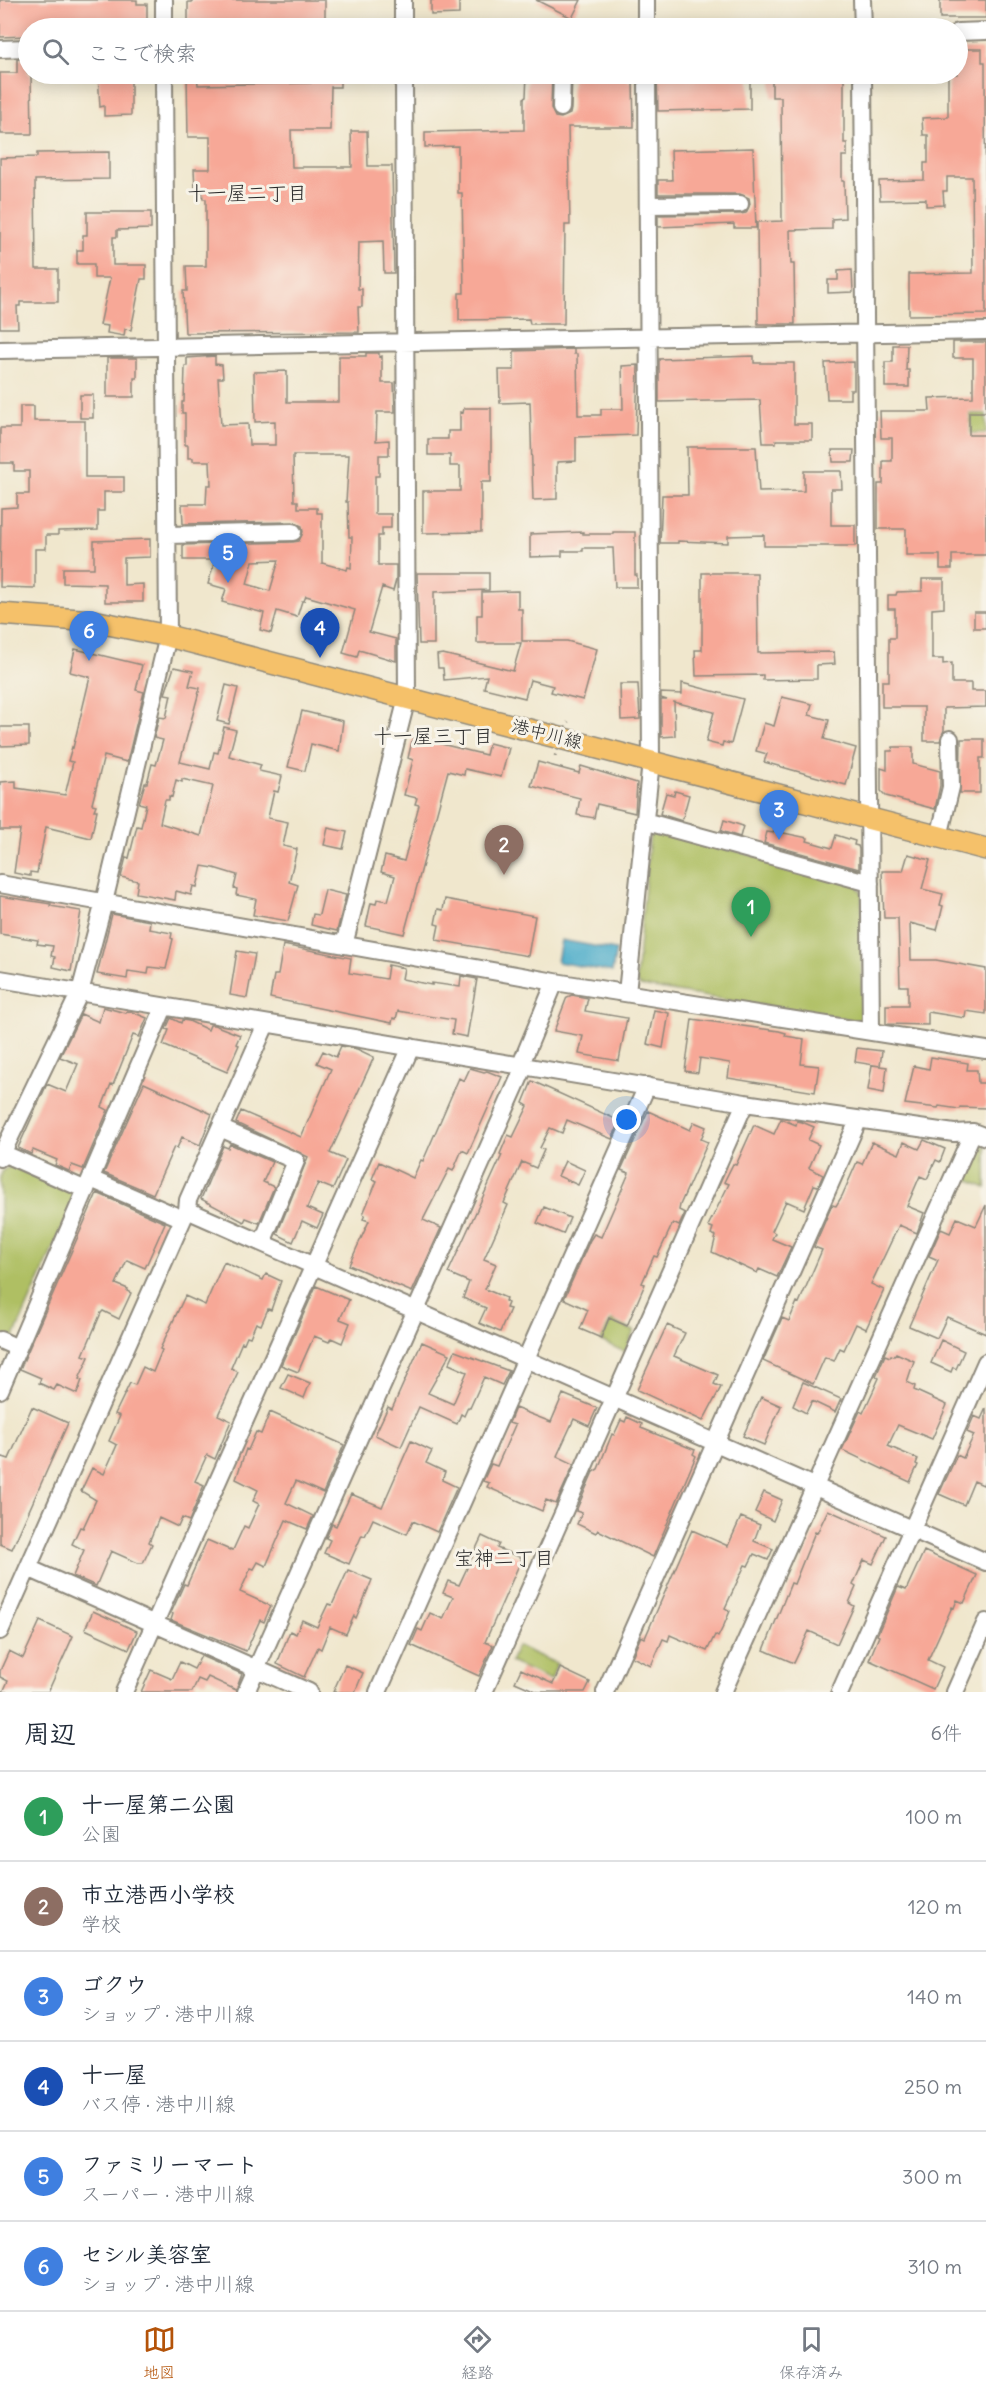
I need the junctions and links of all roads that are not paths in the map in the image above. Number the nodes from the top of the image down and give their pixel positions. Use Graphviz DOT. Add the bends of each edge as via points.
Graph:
graph roads {
  1 [pos="164,0"];
  2 [pos="403,0"];
  3 [pos="646,0"];
  4 [pos="862,0"];
  5 [pos="164,18"];
  6 [pos="403,18"];
  7 [pos="646,18"];
  8 [pos="863,18"];
  9 [pos="986,31"];
  10 [pos="968,32"];
  11 [pos="18,48"];
  12 [pos="0,49"];
  13 [pos="164,84"];
  14 [pos="404,84"];
  15 [pos="562,84"];
  16 [pos="647,84"];
  17 [pos="863,84"];
  18 [pos="561,108"];
  19 [pos="740,204"];
  20 [pos="648,206"];
  21 [pos="986,331"];
  22 [pos="865,333"];
  23 [pos="649,337"];
  24 [pos="405,342"];
  25 [pos="166,346"];
  26 [pos="0,350"];
  27 [pos="293,532"];
  28 [pos="168,535"];
  29 [pos="0,614"];
  30 [pos="168,636"];
  31 [pos="407,698"];
  32 [pos="950,739"];
  33 [pos="651,761"];
  34 [pos="869,819"];
  35 [pos="644,821"];
  36 [pos="939,837"];
  37 [pos="986,849"];
  38 [pos="870,883"];
  39 [pos="0,884"];
  40 [pos="104,902"];
  41 [pos="344,945"];
  42 [pos="0,979"];
  43 [pos="555,982"];
  44 [pos="80,992"];
  45 [pos="627,993"];
  46 [pos="164,1007"];
  47 [pos="266,1024"];
  48 [pos="871,1032"];
  49 [pos="411,1047"];
  50 [pos="986,1050"];
  51 [pos="523,1065"];
  52 [pos="647,1086"];
  53 [pos="745,1103"];
  54 [pos="858,1121"];
  55 [pos="220,1128"];
  56 [pos="979,1135"];
  57 [pos="1,1154"];
  58 [pos="89,1185"];
  59 [pos="185,1214"];
  60 [pos="262,1243"];
  61 [pos="313,1266"];
  62 [pos="416,1311"];
  63 [pos="0,1340"];
  64 [pos="18,1348"];
  65 [pos="526,1358"];
  66 [pos="986,1362"];
  67 [pos="0,1390"];
  68 [pos="614,1397"];
  69 [pos="716,1442"];
  70 [pos="815,1486"];
  71 [pos="912,1529"];
  72 [pos="986,1562"];
  73 [pos="28,1568"];
  74 [pos="986,1622"];
  75 [pos="155,1624"];
  76 [pos="0,1631"];
  77 [pos="257,1669"];
  78 [pos="124,1692"];
  79 [pos="246,1692"];
  80 [pos="309,1692"];
  81 [pos="378,1692"];
  82 [pos="484,1692"];
  83 [pos="605,1692"];
  84 [pos="723,1692"];
  85 [pos="840,1692"];
  86 [pos="955,1692"];
  1 -- 5 [label="street"];
  2 -- 6 [label="street"];
  3 -- 7 [label="street"];
  4 -- 8 [label="street"];
  9 -- 10 [label="street"];
  11 -- 12 [label="street"];
  13 -- 25 [label="street"];
  14 -- 24 [label="street"];
  15 -- 18 [label="street"];
  16 -- 20 [label="street"];
  17 -- 22 [label="street"];
  19 -- 20 [label="street"];
  20 -- 23 [label="street"];
  21 -- 22 [label="street"];
  22 -- 23 [label="street"];
  22 -- 34 [label="street"];
  23 -- 24 [label="street"];
  23 -- 33 [label="street"];
  24 -- 25 [label="street"];
  24 -- 31 [label="street"];
  25 -- 26 [label="street"];
  25 -- 28 [label="street"];
  27 -- 28 [label="street"];
  28 -- 30 [label="street"];
  29 -- 30 [label="main road, 港中川線" via="93,621"];
  30 -- 31 [label="main road, 港中川線"];
  30 -- 40 [label="street"];
  31 -- 33 [label="main road, 港中川線"];
  31 -- 41 [label="street"];
  32 -- 36 [label="street" via="951,787"];
  33 -- 34 [label="main road, 港中川線"];
  33 -- 35 [label="street"];
  34 -- 36 [label="main road, 港中川線"];
  34 -- 38 [label="street"];
  35 -- 38 [label="street"];
  35 -- 45 [label="street"];
  36 -- 37 [label="main road, 港中川線"];
  38 -- 48 [label="street"];
  39 -- 40 [label="street"];
  40 -- 41 [label="street"];
  40 -- 44 [label="street"];
  41 -- 43 [label="street"];
  42 -- 44 [label="street"];
  43 -- 45 [label="street"];
  43 -- 51 [label="street"];
  44 -- 46 [label="street"];
  44 -- 57 [label="street"];
  45 -- 48 [label="street"];
  46 -- 47 [label="street"];
  46 -- 58 [label="street"];
  47 -- 49 [label="street"];
  47 -- 55 [label="street"];
  48 -- 50 [label="street"];
  49 -- 51 [label="street"];
  49 -- 61 [label="street"];
  51 -- 52 [label="street"];
  51 -- 62 [label="street"];
  52 -- 53 [label="street"];
  52 -- 65 [label="street"];
  53 -- 54 [label="street"];
  53 -- 68 [label="street"];
  54 -- 56 [label="street"];
  54 -- 69 [label="street"];
  55 -- 59 [label="street"];
  55 -- 60 [label="street" via="296,1161"];
  56 -- 70 [label="street"];
  57 -- 58 [label="street"];
  58 -- 59 [label="street"];
  58 -- 64 [label="street"];
  59 -- 60 [label="street"];
  59 -- 73 [label="street"];
  60 -- 61 [label="street"];
  61 -- 62 [label="street"];
  61 -- 75 [label="street"];
  62 -- 65 [label="street"];
  62 -- 77 [label="street"];
  63 -- 64 [label="street"];
  64 -- 67 [label="street"];
  65 -- 68 [label="street"];
  65 -- 81 [label="street"];
  66 -- 71 [label="street"];
  68 -- 69 [label="street"];
  68 -- 82 [label="street"];
  69 -- 70 [label="street"];
  69 -- 83 [label="street"];
  70 -- 71 [label="street"];
  70 -- 84 [label="street"];
  71 -- 72 [label="street"];
  71 -- 85 [label="street"];
  73 -- 75 [label="street"];
  73 -- 76 [label="street"];
  74 -- 86 [label="street"];
  75 -- 77 [label="street"];
  75 -- 78 [label="street"];
  77 -- 79 [label="street"];
  77 -- 80 [label="street"];
}
